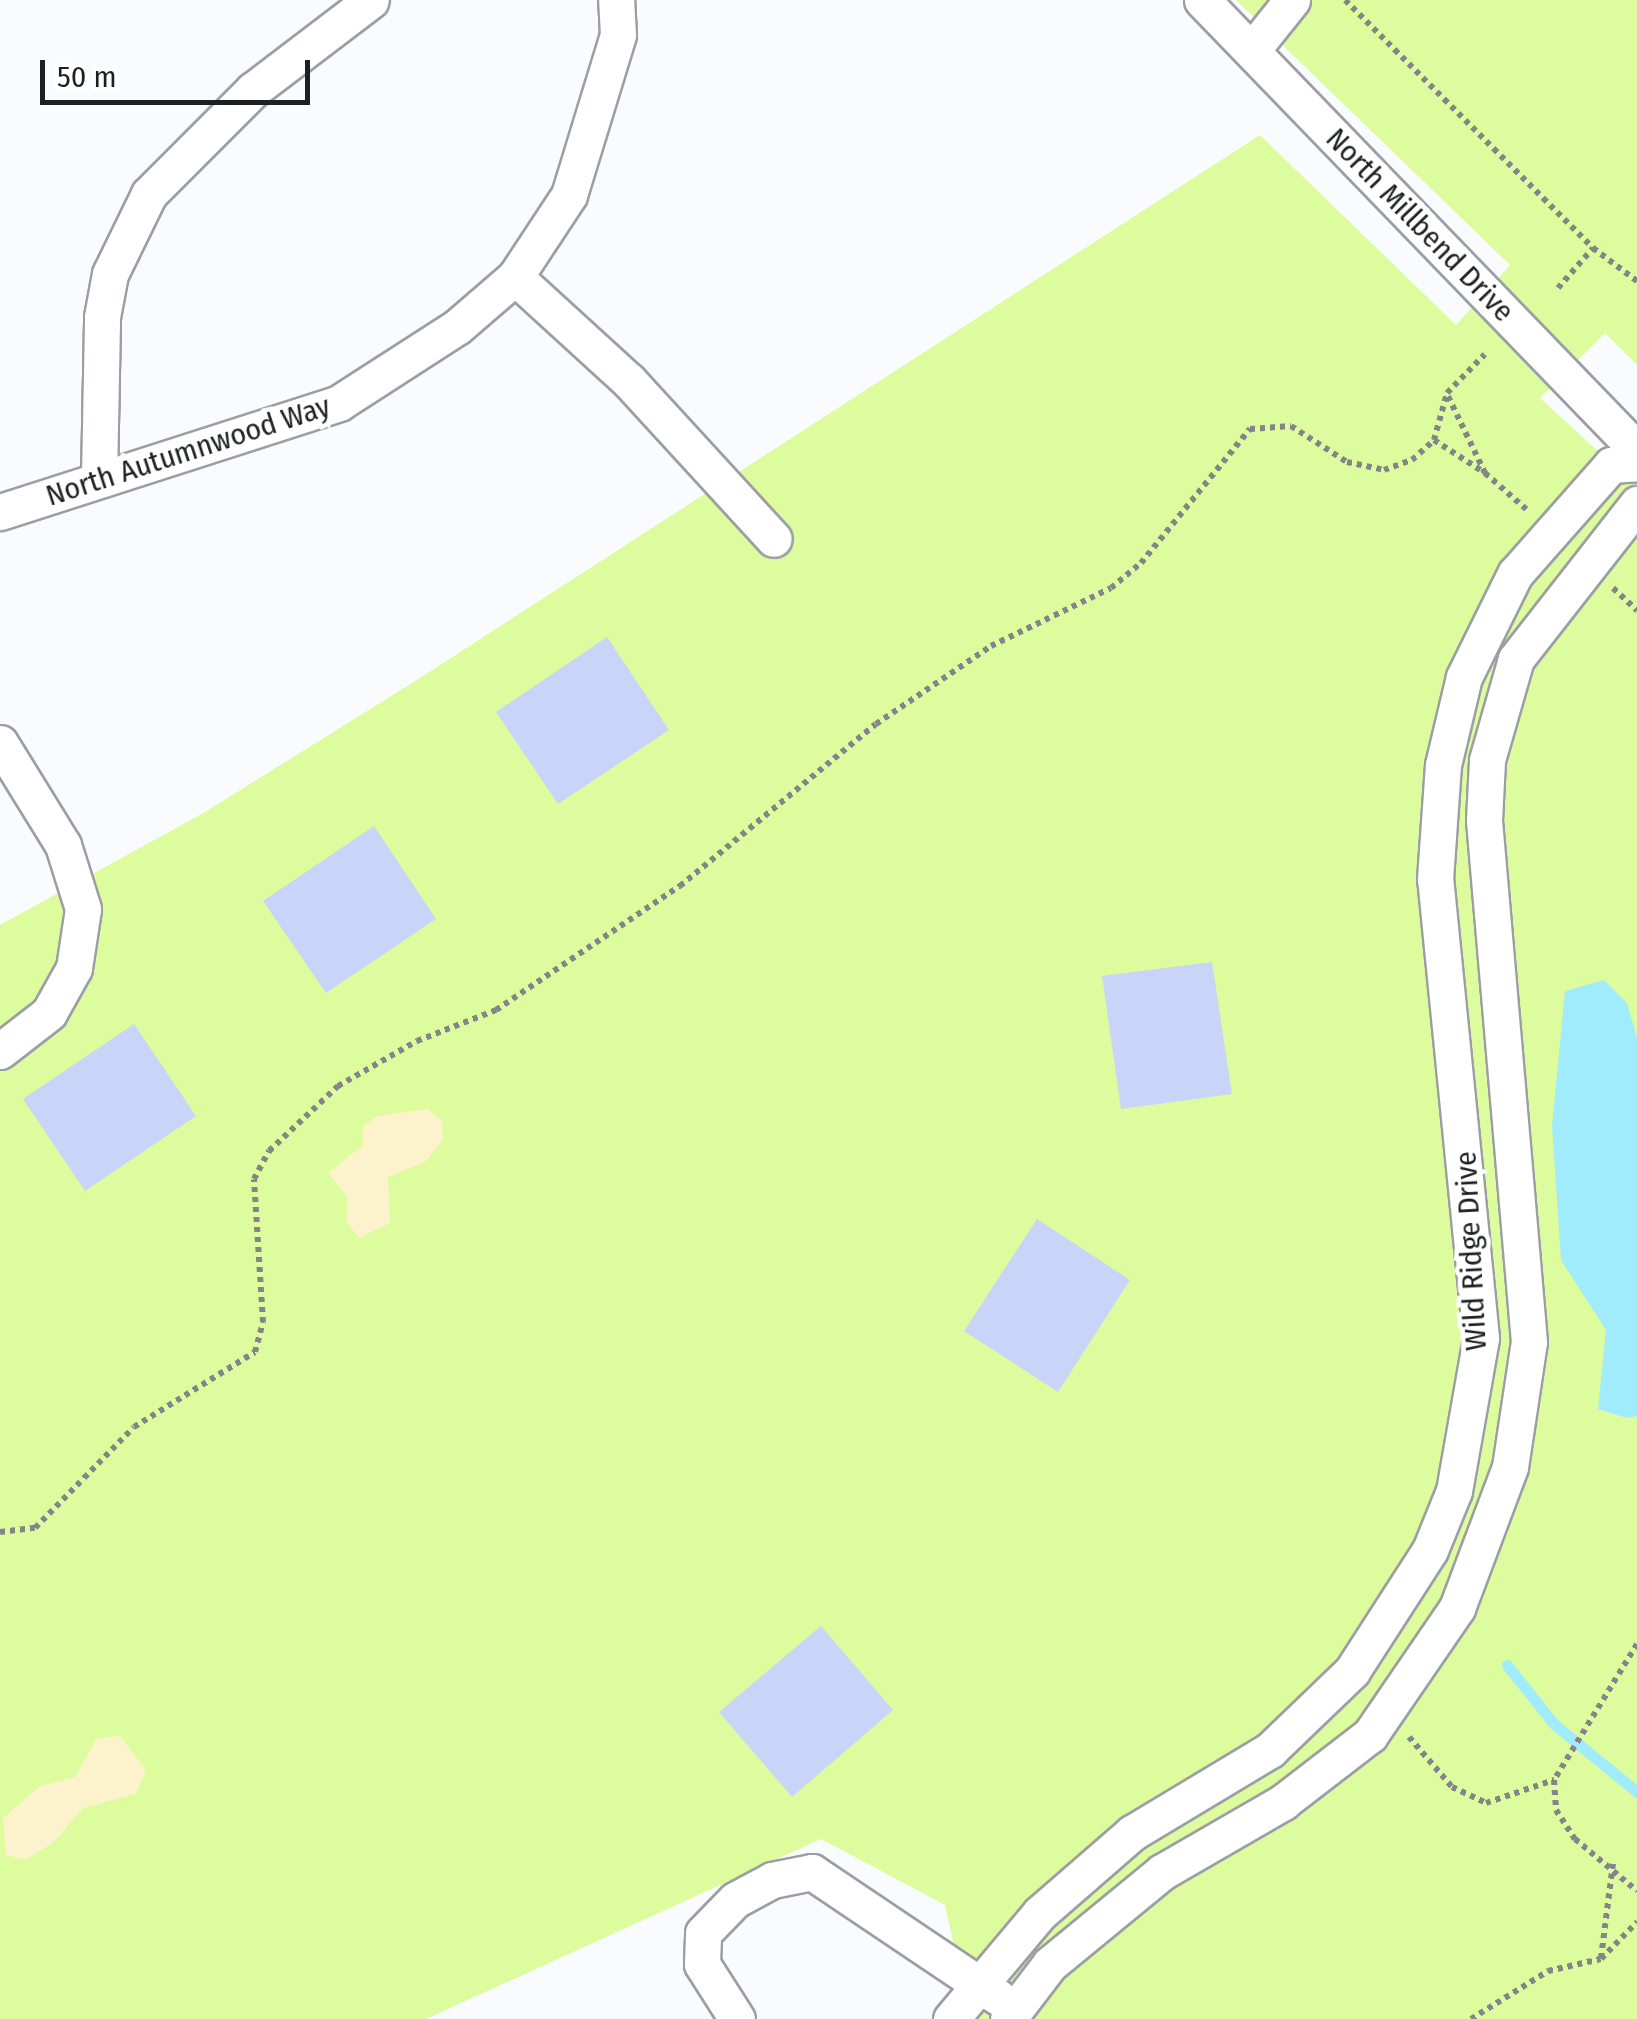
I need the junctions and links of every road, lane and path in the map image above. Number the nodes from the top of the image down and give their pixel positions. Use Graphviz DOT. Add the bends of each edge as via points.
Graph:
graph roads {
  1 [pos="371,0"];
  2 [pos="616,0"];
  3 [pos="1202,0"];
  4 [pos="1292,0"];
  5 [pos="1345,0"];
  6 [pos="1252,50"];
  7 [pos="1593,248"];
  8 [pos="515,277"];
  9 [pos="1637,281"];
  10 [pos="1558,288"];
  11 [pos="1485,354"];
  12 [pos="1447,393"];
  13 [pos="1434,440"];
  14 [pos="1637,450"];
  15 [pos="1637,463"];
  16 [pos="99,478"];
  17 [pos="1637,504"];
  18 [pos="0,512"];
  19 [pos="774,539"];
  20 [pos="0,744"];
  21 [pos="0,1051"];
  22 [pos="1519,1187"];
  23 [pos="1470,1188"];
  24 [pos="0,1532"];
  25 [pos="1637,1644"];
  26 [pos="1386,1711"];
  27 [pos="1554,1780"];
  28 [pos="1612,1863"];
  29 [pos="1637,1892"];
  30 [pos="1637,1922"];
  31 [pos="1601,1959"];
  32 [pos="979,1981"];
  33 [pos="1011,2014"];
  34 [pos="737,2019"];
  35 [pos="951,2019"];
  36 [pos="1472,2019"];
  1 -- 16 [label="street" via="253,90 149,194 110,274 102,318"];
  2 -- 8 [label="street, North Autumnwood Way" via="618,36 594,131 570,195"];
  3 -- 6 [label="street, North Millbend Drive"];
  4 -- 6 [label="street"];
  5 -- 7 [label="path"];
  6 -- 14 [label="street, North Millbend Drive"];
  7 -- 9 [label="path"];
  7 -- 10 [label="path"];
  8 -- 16 [label="street, North Autumnwood Way" via="401,370 339,403"];
  8 -- 19 [label="street" via="629,381"];
  11 -- 12 [label="path"];
  12 -- 13 [label="path"];
  12 -- 13 [label="path" via="1486,473"];
  13 -- 24 [label="path" via="1412,460 1384,470 1347,462 1292,426 1250,429 1141,563 1111,588 991,646 876,724 680,886 496,1010 417,1041 338,1086 269,1151 254,1179 263,1322 255,1352 134,1427 34,1528"];
  15 -- 23 [label="street, Wild Ridge Drive" via="1611,464 1515,574 1464,676 1443,765 1435,880"];
  16 -- 18 [label="street, North Autumnwood Way"];
  17 -- 22 [label="street, Wild Ridge Drive" via="1516,659 1487,760 1484,820"];
  20 -- 21 [label="street" via="63,845 82,909 74,968 49,1013"];
  22 -- 23 [label="street"];
  22 -- 26 [label="street, Wild Ridge Drive" via="1529,1342 1510,1466 1457,1608"];
  23 -- 32 [label="street, Wild Ridge Drive" via="1481,1338 1474,1402 1454,1491 1397,1606 1352,1671 1270,1750 1132,1833 1040,1913"];
  25 -- 27 [label="path"];
  26 -- 27 [label="path" via="1452,1786 1486,1802"];
  26 -- 33 [label="street, Wild Ridge Drive" via="1370,1735 1283,1802 1162,1872 1050,1964"];
  27 -- 28 [label="path" via="1556,1810 1575,1839"];
  28 -- 29 [label="path"];
  28 -- 31 [label="path"];
  30 -- 31 [label="path"];
  31 -- 36 [label="path" via="1548,1971"];
  32 -- 33 [label="street"];
  32 -- 34 [label="street" via="812,1872 772,1880 734,1900 703,1934 702,1964"];
  32 -- 35 [label="street, Wild Ridge Drive"];
}
